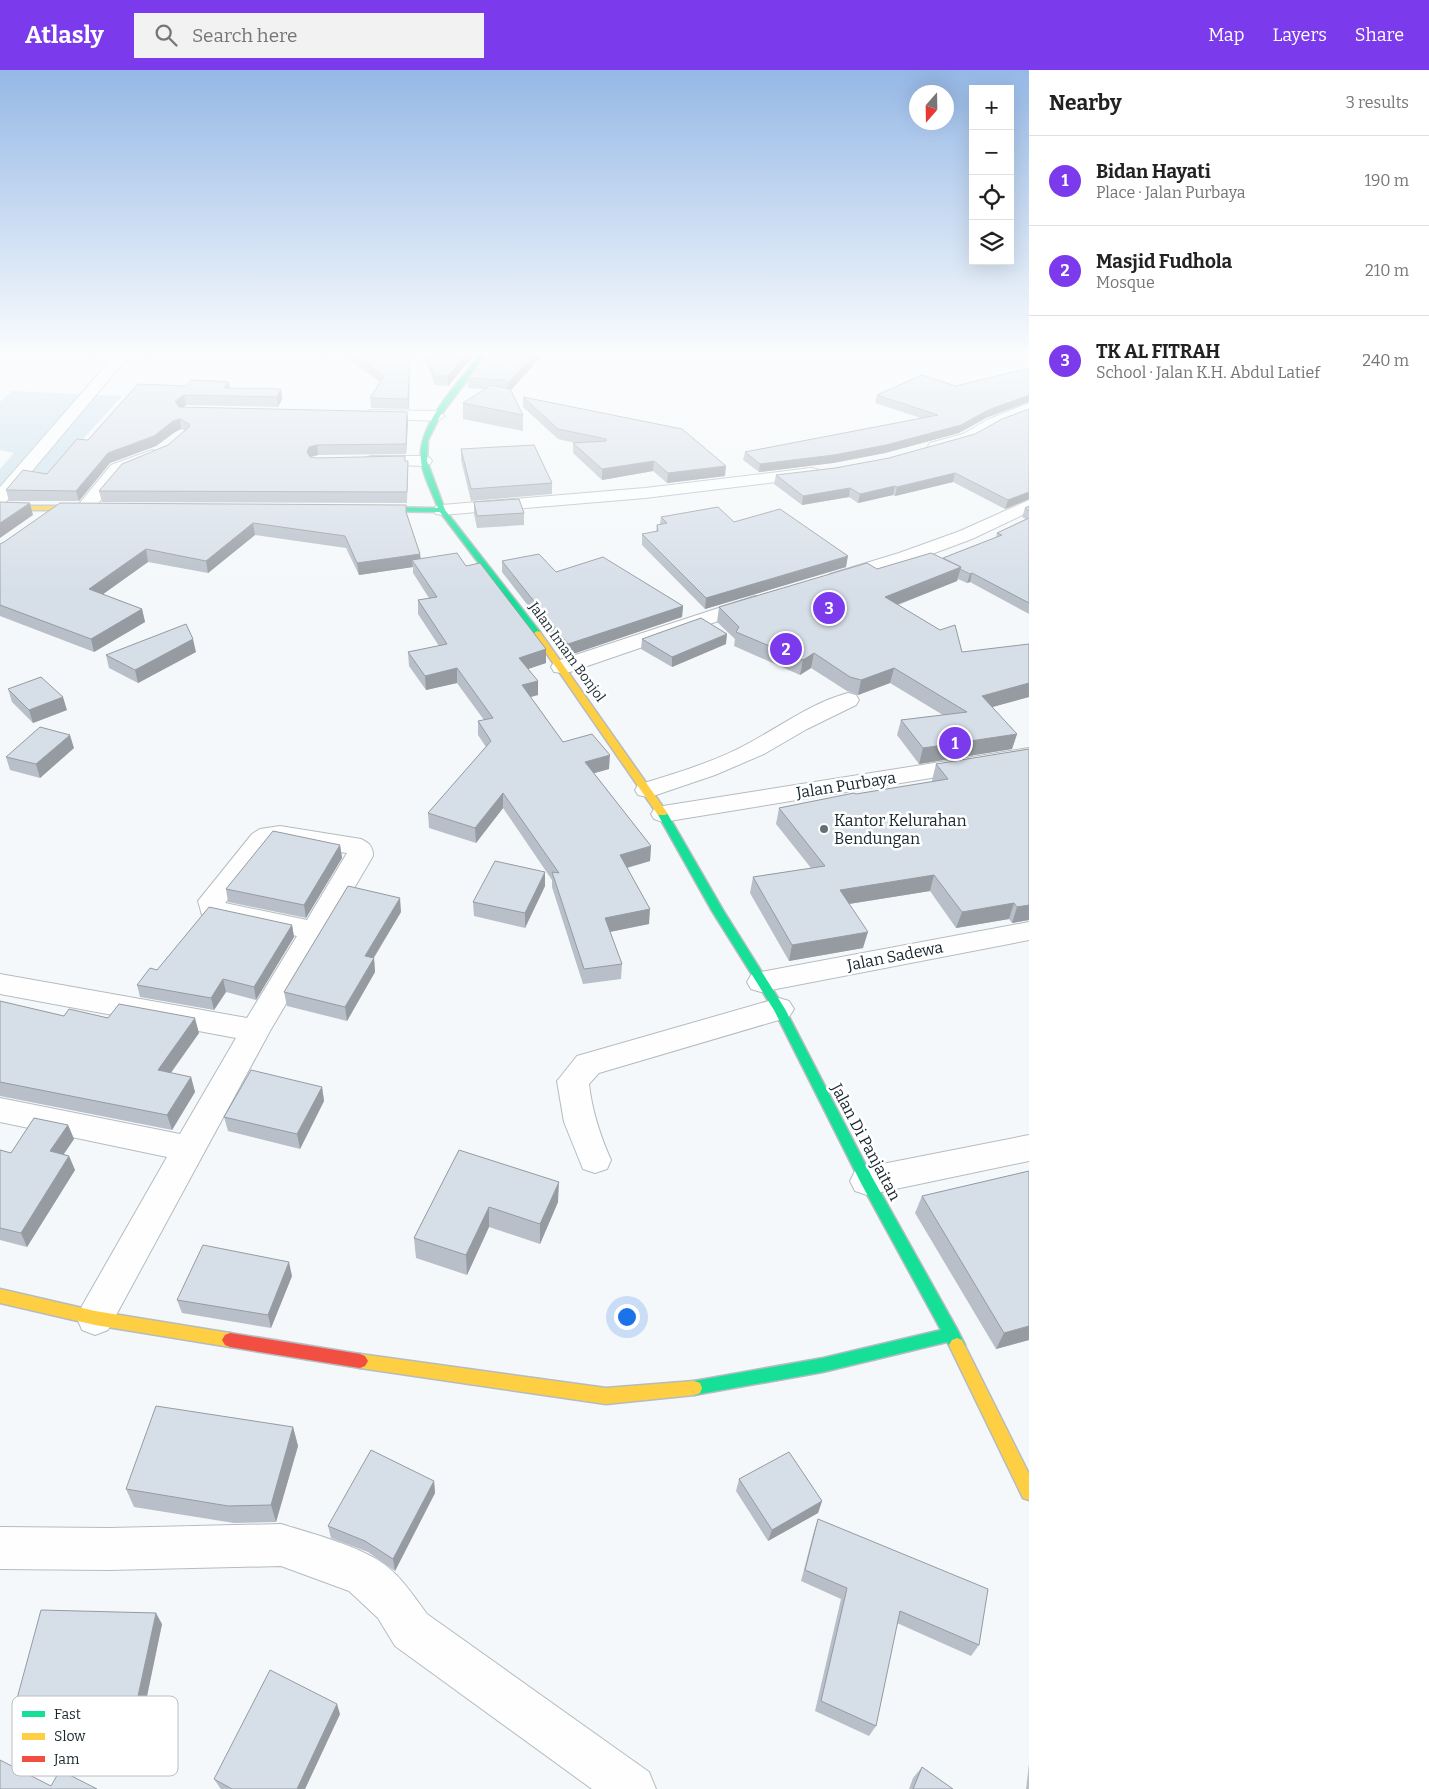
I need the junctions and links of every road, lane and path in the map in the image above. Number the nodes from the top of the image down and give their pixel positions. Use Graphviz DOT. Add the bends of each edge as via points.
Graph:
graph roads {
  1 [pos="55,434"];
  2 [pos="428,434"];
  3 [pos="973,434"];
  4 [pos="164,451"];
  5 [pos="918,451"];
  6 [pos="356,461"];
  7 [pos="424,461"];
  8 [pos="824,471"];
  9 [pos="0,498"];
  10 [pos="1029,505"];
  11 [pos="0,508"];
  12 [pos="58,508"];
  13 [pos="85,508"];
  14 [pos="103,508"];
  15 [pos="355,509"];
  16 [pos="442,510"];
  17 [pos="36,524"];
  18 [pos="819,583"];
  19 [pos="775,596"];
  20 [pos="562,668"];
  21 [pos="848,700"];
  22 [pos="1029,756"];
  23 [pos="647,790"];
  24 [pos="663,814"];
  25 [pos="312,930"];
  26 [pos="1029,930"];
  27 [pos="761,982"];
  28 [pos="0,984"];
  29 [pos="779,1009"];
  30 [pos="254,1030"];
  31 [pos="0,1110"];
  32 [pos="1029,1148"];
  33 [pos="190,1149"];
  34 [pos="595,1160"];
  35 [pos="867,1181"];
  36 [pos="0,1296"];
  37 [pos="95,1318"];
  38 [pos="952,1334"];
  39 [pos="1029,1492"];
  40 [pos="0,1548"];
  41 [pos="632,1789"];
  1 -- 9 [label="street"];
  2 -- 7 [label="street"];
  3 -- 5 [label="street"];
  4 -- 13 [label="street" via="117,469"];
  6 -- 7 [label="street"];
  7 -- 16 [label="street, Jalan Imam Bonjol"];
  8 -- 16 [label="street" via="645,493"];
  10 -- 18 [label="street" via="966,535"];
  11 -- 12 [label="street"];
  12 -- 13 [label="street"];
  12 -- 17 [label="street"];
  13 -- 14 [label="street"];
  15 -- 16 [label="street"];
  16 -- 20 [label="street, Jalan Imam Bonjol"];
  19 -- 20 [label="street"];
  20 -- 23 [label="street, Jalan Imam Bonjol"];
  21 -- 23 [label="street" via="756,749"];
  22 -- 24 [label="street, Jalan Purbaya"];
  23 -- 24 [label="street, Jalan Imam Bonjol"];
  24 -- 27 [label="street, Jalan Di Panjaitan"];
  25 -- 25 [label="street" via="360,856 360,849 352,845 269,835 260,840 211,901 212,909 223,913"];
  25 -- 30 [label="street"];
  26 -- 27 [label="street, Jalan Sadewa"];
  27 -- 29 [label="street, Jalan Di Panjaitan"];
  28 -- 30 [label="street"];
  29 -- 34 [label="street" via="588,1064 573,1081 574,1107"];
  29 -- 35 [label="street, Jalan Di Panjaitan"];
  30 -- 33 [label="street"];
  31 -- 33 [label="street"];
  32 -- 35 [label="street"];
  33 -- 37 [label="street"];
  35 -- 38 [label="street, Jalan Di Panjaitan"];
  36 -- 37 [label="street"];
  37 -- 38 [label="street" via="320,1355 606,1396 682,1390 823,1365"];
  38 -- 39 [label="street, Jalan Di Panjaitan"];
  40 -- 41 [label="street" via="281,1545 333,1562 364,1576 392,1603 411,1630"];
}
